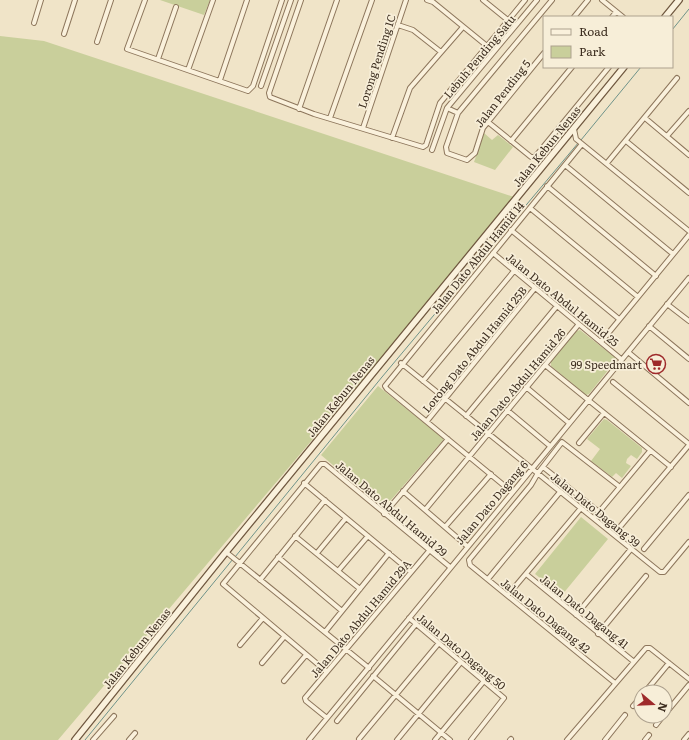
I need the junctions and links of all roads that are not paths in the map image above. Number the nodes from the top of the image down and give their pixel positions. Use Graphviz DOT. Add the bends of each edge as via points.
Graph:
graph roads {
  1 [pos="41,0"];
  2 [pos="76,0"];
  3 [pos="111,0"];
  4 [pos="145,0"];
  5 [pos="213,0"];
  6 [pos="247,0"];
  7 [pos="282,0"];
  8 [pos="291,0"];
  9 [pos="301,0"];
  10 [pos="337,0"];
  11 [pos="372,0"];
  12 [pos="406,0"];
  13 [pos="427,0"];
  14 [pos="483,0"];
  15 [pos="525,0"];
  16 [pos="537,0"];
  17 [pos="552,0"];
  18 [pos="588,0"];
  19 [pos="602,0"];
  20 [pos="679,0"];
  21 [pos="176,7"];
  22 [pos="616,12"];
  23 [pos="575,16"];
  24 [pos="613,16"];
  25 [pos="622,16"];
  26 [pos="666,16"];
  27 [pos="508,21"];
  28 [pos="34,23"];
  29 [pos="398,25"];
  30 [pos="515,26"];
  31 [pos="463,27"];
  32 [pos="64,34"];
  33 [pos="97,42"];
  34 [pos="487,46"];
  35 [pos="441,52"];
  36 [pos="543,54"];
  37 [pos="158,59"];
  38 [pos="571,68"];
  39 [pos="608,68"];
  40 [pos="623,68"];
  41 [pos="188,70"];
  42 [pos="677,78"];
  43 [pos="220,80"];
  44 [pos="261,86"];
  45 [pos="447,108"];
  46 [pos="299,109"];
  47 [pos="689,111"];
  48 [pos="458,113"];
  49 [pos="330,118"];
  50 [pos="645,118"];
  51 [pos="488,122"];
  52 [pos="363,128"];
  53 [pos="574,128"];
  54 [pos="667,136"];
  55 [pos="392,138"];
  56 [pos="512,141"];
  57 [pos="626,141"];
  58 [pos="582,144"];
  59 [pos="432,150"];
  60 [pos="689,154"];
  61 [pos="608,163"];
  62 [pos="565,165"];
  63 [pos="547,186"];
  64 [pos="689,193"];
  65 [pos="530,208"];
  66 [pos="511,230"];
  67 [pos="689,231"];
  68 [pos="689,235"];
  69 [pos="492,253"];
  70 [pos="673,254"];
  71 [pos="514,271"];
  72 [pos="656,276"];
  73 [pos="689,278"];
  74 [pos="687,283"];
  75 [pos="535,288"];
  76 [pos="638,297"];
  77 [pos="667,304"];
  78 [pos="557,306"];
  79 [pos="619,319"];
  80 [pos="689,321"];
  81 [pos="579,324"];
  82 [pos="649,326"];
  83 [pos="601,342"];
  84 [pos="628,352"];
  85 [pos="689,358"];
  86 [pos="622,359"];
  87 [pos="401,363"];
  88 [pos="545,365"];
  89 [pos="423,381"];
  90 [pos="613,382"];
  91 [pos="526,387"];
  92 [pos="445,399"];
  93 [pos="588,400"];
  94 [pos="689,402"];
  95 [pos="507,410"];
  96 [pos="604,413"];
  97 [pos="466,416"];
  98 [pos="427,421"];
  99 [pos="569,423"];
  100 [pos="488,433"];
  101 [pos="448,439"];
  102 [pos="580,443"];
  103 [pos="689,445"];
  104 [pos="550,446"];
  105 [pos="650,451"];
  106 [pos="469,456"];
  107 [pos="543,467"];
  108 [pos="670,467"];
  109 [pos="531,468"];
  110 [pos="538,473"];
  111 [pos="491,474"];
  112 [pos="304,483"];
  113 [pos="620,487"];
  114 [pos="402,491"];
  115 [pos="512,492"];
  116 [pos="560,492"];
  117 [pos="689,495"];
  118 [pos="325,500"];
  119 [pos="581,508"];
  120 [pos="425,510"];
  121 [pos="598,512"];
  122 [pos="384,514"];
  123 [pos="346,518"];
  124 [pos="594,518"];
  125 [pos="445,527"];
  126 [pos="619,528"];
  127 [pos="295,536"];
  128 [pos="368,536"];
  129 [pos="689,542"];
  130 [pos="467,546"];
  131 [pos="644,548"];
  132 [pos="630,549"];
  133 [pos="429,551"];
  134 [pos="226,552"];
  135 [pos="316,553"];
  136 [pos="389,553"];
  137 [pos="278,557"];
  138 [pos="239,563"];
  139 [pos="450,567"];
  140 [pos="338,571"];
  141 [pos="410,571"];
  142 [pos="526,574"];
  143 [pos="646,576"];
  144 [pos="488,579"];
  145 [pos="260,580"];
  146 [pos="360,589"];
  147 [pos="508,595"];
  148 [pos="342,611"];
  149 [pos="576,615"];
  150 [pos="263,618"];
  151 [pos="409,618"];
  152 [pos="416,624"];
  153 [pos="325,632"];
  154 [pos="598,634"];
  155 [pos="284,636"];
  156 [pos="438,643"];
  157 [pos="240,645"];
  158 [pos="346,649"];
  159 [pos="306,655"];
  160 [pos="633,661"];
  161 [pos="461,662"];
  162 [pos="262,663"];
  163 [pos="669,663"];
  164 [pos="368,668"];
  165 [pos="327,672"];
  166 [pos="373,676"];
  167 [pos="689,679"];
  168 [pos="284,681"];
  169 [pos="484,682"];
  170 [pos="615,683"];
  171 [pos="652,684"];
  172 [pos="689,685"];
  173 [pos="396,696"];
  174 [pos="673,704"];
  175 [pos="418,714"];
  176 [pos="625,715"];
  177 [pos="114,716"];
  178 [pos="327,718"];
  179 [pos="336,721"];
  180 [pos="135,733"];
  181 [pos="441,733"];
  182 [pos="689,734"];
  183 [pos="649,735"];
  184 [pos="359,739"];
  185 [pos="75,740"];
  186 [pos="93,740"];
  187 [pos="129,740"];
  188 [pos="309,740"];
  189 [pos="397,740"];
  190 [pos="435,740"];
  191 [pos="450,740"];
  192 [pos="471,740"];
  193 [pos="568,740"];
  194 [pos="605,740"];
  195 [pos="645,740"];
  196 [pos="684,740"];
  1 -- 28 [label="street"];
  2 -- 32 [label="street"];
  3 -- 33 [label="street"];
  4 -- 37 [label="street" via="127,49"];
  5 -- 41 [label="street"];
  6 -- 43 [label="street"];
  7 -- 43 [label="street" via="253,86 248,91"];
  8 -- 44 [label="street"];
  9 -- 46 [label="street" via="269,93 272,99"];
  10 -- 46 [label="street"];
  11 -- 49 [label="street"];
  12 -- 29 [label="street, Lorong Pending 1C"];
  13 -- 31 [label="street"];
  14 -- 27 [label="street"];
  15 -- 27 [label="street"];
  16 -- 30 [label="street, Lebuh Pending Satu"];
  17 -- 48 [label="street"];
  18 -- 23 [label="street"];
  19 -- 22 [label="street"];
  20 -- 26 [label="street"];
  21 -- 37 [label="street"];
  22 -- 24 [label="street"];
  22 -- 25 [label="street"];
  27 -- 30 [label="street"];
  27 -- 34 [label="street"];
  29 -- 35 [label="street" via="413,30"];
  29 -- 52 [label="street, Lorong Pending 1C"];
  30 -- 45 [label="street, Lebuh Pending Satu"];
  31 -- 34 [label="street"];
  31 -- 35 [label="street"];
  34 -- 55 [label="street" via="440,103 426,145 423,147"];
  35 -- 55 [label="street" via="410,88"];
  36 -- 51 [label="street, Jalan Pending 5"];
  37 -- 41 [label="street"];
  38 -- 56 [label="street"];
  39 -- 56 [label="street" via="535,157 531,157"];
  40 -- 53 [label="street, Jalan Kebun Nenas"];
  41 -- 43 [label="street"];
  42 -- 50 [label="street"];
  45 -- 48 [label="street"];
  45 -- 59 [label="street, Lebuh Pending Satu"];
  46 -- 49 [label="street"];
  47 -- 54 [label="street"];
  48 -- 51 [label="street, Jalan Pending 5" via="445,151 449,155 467,160 470,158 475,153 483,128"];
  49 -- 52 [label="street"];
  50 -- 54 [label="street"];
  50 -- 57 [label="street"];
  51 -- 56 [label="street"];
  52 -- 55 [label="street"];
  53 -- 58 [label="street" via="574,136"];
  53 -- 134 [label="street, Jalan Kebun Nenas"];
  54 -- 60 [label="street"];
  57 -- 61 [label="street"];
  57 -- 64 [label="street"];
  58 -- 61 [label="street"];
  58 -- 62 [label="street, Jalan Dato Abdul Hamid 14"];
  61 -- 67 [label="street"];
  62 -- 63 [label="street, Jalan Dato Abdul Hamid 14"];
  62 -- 70 [label="street"];
  63 -- 65 [label="street, Jalan Dato Abdul Hamid 14"];
  63 -- 72 [label="street"];
  65 -- 66 [label="street, Jalan Dato Abdul Hamid 14"];
  65 -- 76 [label="street"];
  66 -- 69 [label="street, Jalan Dato Abdul Hamid 14"];
  66 -- 79 [label="street"];
  68 -- 70 [label="street"];
  69 -- 71 [label="street, Jalan Dato Abdul Hamid 25"];
  69 -- 87 [label="street, Jalan Dato Abdul Hamid 14"];
  70 -- 72 [label="street"];
  71 -- 75 [label="street, Jalan Dato Abdul Hamid 25"];
  71 -- 89 [label="street"];
  72 -- 76 [label="street"];
  73 -- 74 [label="street, Jalan Dato Dagang 6"];
  74 -- 77 [label="street, Jalan Dato Dagang 6"];
  75 -- 78 [label="street, Jalan Dato Abdul Hamid 25"];
  75 -- 92 [label="street, Lorong Dato Abdul Hamid 25B"];
  76 -- 79 [label="street"];
  77 -- 80 [label="street"];
  77 -- 82 [label="street, Jalan Dato Dagang 6"];
  78 -- 81 [label="street, Jalan Dato Abdul Hamid 25"];
  78 -- 97 [label="street"];
  79 -- 83 [label="street"];
  81 -- 83 [label="street, Jalan Dato Abdul Hamid 25"];
  81 -- 88 [label="street, Jalan Dato Abdul Hamid 26"];
  82 -- 84 [label="street, Jalan Dato Dagang 6"];
  82 -- 85 [label="street"];
  83 -- 86 [label="street, Jalan Dato Abdul Hamid 25"];
  84 -- 86 [label="street, Jalan Dato Dagang 6"];
  84 -- 94 [label="street"];
  86 -- 93 [label="street, Jalan Dato Dagang 6"];
  87 -- 89 [label="street, Jalan Dato Dagang 39"];
  87 -- 98 [label="street, Jalan Dato Abdul Hamid 14" via="386,382 387,389"];
  88 -- 91 [label="street, Jalan Dato Abdul Hamid 26"];
  88 -- 93 [label="street"];
  89 -- 92 [label="street, Jalan Dato Dagang 39"];
  90 -- 103 [label="street"];
  91 -- 95 [label="street, Jalan Dato Abdul Hamid 26"];
  91 -- 99 [label="street"];
  92 -- 97 [label="street, Jalan Dato Dagang 39"];
  92 -- 98 [label="street, Lorong Dato Abdul Hamid 25B"];
  93 -- 96 [label="street"];
  93 -- 99 [label="street, Jalan Dato Dagang 6"];
  95 -- 100 [label="street, Jalan Dato Abdul Hamid 26"];
  95 -- 104 [label="street"];
  96 -- 102 [label="street"];
  96 -- 105 [label="street"];
  97 -- 100 [label="street, Jalan Dato Dagang 39"];
  98 -- 101 [label="street"];
  99 -- 104 [label="street, Jalan Dato Dagang 6"];
  100 -- 106 [label="street, Jalan Dato Abdul Hamid 26"];
  100 -- 109 [label="street, Jalan Dato Dagang 39"];
  101 -- 106 [label="street"];
  101 -- 114 [label="street"];
  103 -- 108 [label="street"];
  104 -- 109 [label="street, Jalan Dato Dagang 6"];
  105 -- 108 [label="street"];
  105 -- 113 [label="street"];
  106 -- 111 [label="street"];
  106 -- 120 [label="street, Jalan Dato Abdul Hamid 26"];
  107 -- 110 [label="street"];
  107 -- 113 [label="street" via="562,442"];
  107 -- 121 [label="street"];
  108 -- 126 [label="street"];
  109 -- 110 [label="street, Jalan Dato Dagang 39"];
  109 -- 115 [label="street, Jalan Dato Dagang 6"];
  110 -- 116 [label="street, Jalan Dato Dagang 39"];
  110 -- 144 [label="street, Jalan Dato Dagang 42" via="469,560 470,565"];
  111 -- 115 [label="street"];
  111 -- 125 [label="street"];
  112 -- 118 [label="street"];
  112 -- 122 [label="street, Jalan Dato Abdul Hamid 29" via="323,463"];
  112 -- 138 [label="street"];
  113 -- 121 [label="street"];
  114 -- 120 [label="street"];
  114 -- 122 [label="street"];
  115 -- 130 [label="street, Jalan Dato Dagang 6"];
  116 -- 119 [label="street, Jalan Dato Dagang 39"];
  116 -- 144 [label="street"];
  117 -- 131 [label="street"];
  118 -- 123 [label="street"];
  118 -- 127 [label="street"];
  119 -- 124 [label="street, Jalan Dato Dagang 39"];
  119 -- 142 [label="street"];
  120 -- 125 [label="street"];
  121 -- 124 [label="street"];
  122 -- 133 [label="street, Jalan Dato Abdul Hamid 29"];
  123 -- 128 [label="street"];
  123 -- 135 [label="street"];
  124 -- 132 [label="street, Jalan Dato Dagang 39"];
  125 -- 130 [label="street"];
  127 -- 135 [label="street"];
  127 -- 137 [label="street"];
  128 -- 136 [label="street"];
  128 -- 140 [label="street"];
  129 -- 132 [label="street, Jalan Dato Dagang 39" via="662,572"];
  130 -- 139 [label="street, Jalan Dato Dagang 6"];
  132 -- 149 [label="street"];
  133 -- 139 [label="street, Jalan Dato Abdul Hamid 29"];
  133 -- 141 [label="street, Jalan Dato Abdul Hamid 29A"];
  134 -- 138 [label="street"];
  134 -- 185 [label="street, Jalan Kebun Nenas"];
  135 -- 140 [label="street"];
  136 -- 141 [label="street"];
  136 -- 146 [label="street"];
  137 -- 145 [label="street"];
  137 -- 148 [label="street"];
  138 -- 145 [label="street"];
  138 -- 150 [label="street" via="223,584"];
  139 -- 151 [label="street, Jalan Dato Dagang 6"];
  140 -- 146 [label="street"];
  141 -- 158 [label="street, Jalan Dato Abdul Hamid 29A"];
  142 -- 147 [label="street"];
  142 -- 149 [label="street, Jalan Dato Dagang 41"];
  143 -- 154 [label="street"];
  144 -- 147 [label="street, Jalan Dato Dagang 42"];
  145 -- 153 [label="street"];
  146 -- 148 [label="street"];
  147 -- 170 [label="street, Jalan Dato Dagang 42"];
  148 -- 153 [label="street"];
  149 -- 154 [label="street, Jalan Dato Dagang 41"];
  150 -- 155 [label="street"];
  150 -- 157 [label="street"];
  151 -- 152 [label="street, Jalan Dato Dagang 50"];
  151 -- 164 [label="street, Jalan Dato Dagang 6"];
  152 -- 156 [label="street, Jalan Dato Dagang 50"];
  152 -- 166 [label="street"];
  153 -- 158 [label="street"];
  154 -- 160 [label="street, Jalan Dato Dagang 41"];
  155 -- 159 [label="street"];
  155 -- 162 [label="street"];
  156 -- 161 [label="street, Jalan Dato Dagang 50"];
  156 -- 173 [label="street"];
  158 -- 164 [label="street"];
  158 -- 165 [label="street, Jalan Dato Abdul Hamid 29A"];
  159 -- 165 [label="street"];
  159 -- 168 [label="street"];
  160 -- 163 [label="street" via="648,647"];
  160 -- 170 [label="street"];
  161 -- 169 [label="street, Jalan Dato Dagang 50"];
  161 -- 175 [label="street"];
  163 -- 167 [label="street"];
  163 -- 171 [label="street"];
  164 -- 178 [label="street, Jalan Dato Dagang 6"];
  165 -- 178 [label="street, Jalan Dato Abdul Hamid 29A" via="305,698"];
  166 -- 173 [label="street"];
  166 -- 179 [label="street"];
  169 -- 181 [label="street"];
  169 -- 192 [label="street, Jalan Dato Dagang 50" via="504,698"];
  170 -- 193 [label="street"];
  172 -- 174 [label="street"];
  173 -- 175 [label="street"];
  173 -- 184 [label="street"];
  175 -- 181 [label="street"];
  175 -- 189 [label="street"];
  176 -- 194 [label="street"];
  177 -- 186 [label="street"];
  178 -- 188 [label="street, Jalan Dato Dagang 6"];
  180 -- 187 [label="street"];
  181 -- 190 [label="street"];
  181 -- 191 [label="street"];
  182 -- 196 [label="street"];
  183 -- 195 [label="street"];
}
